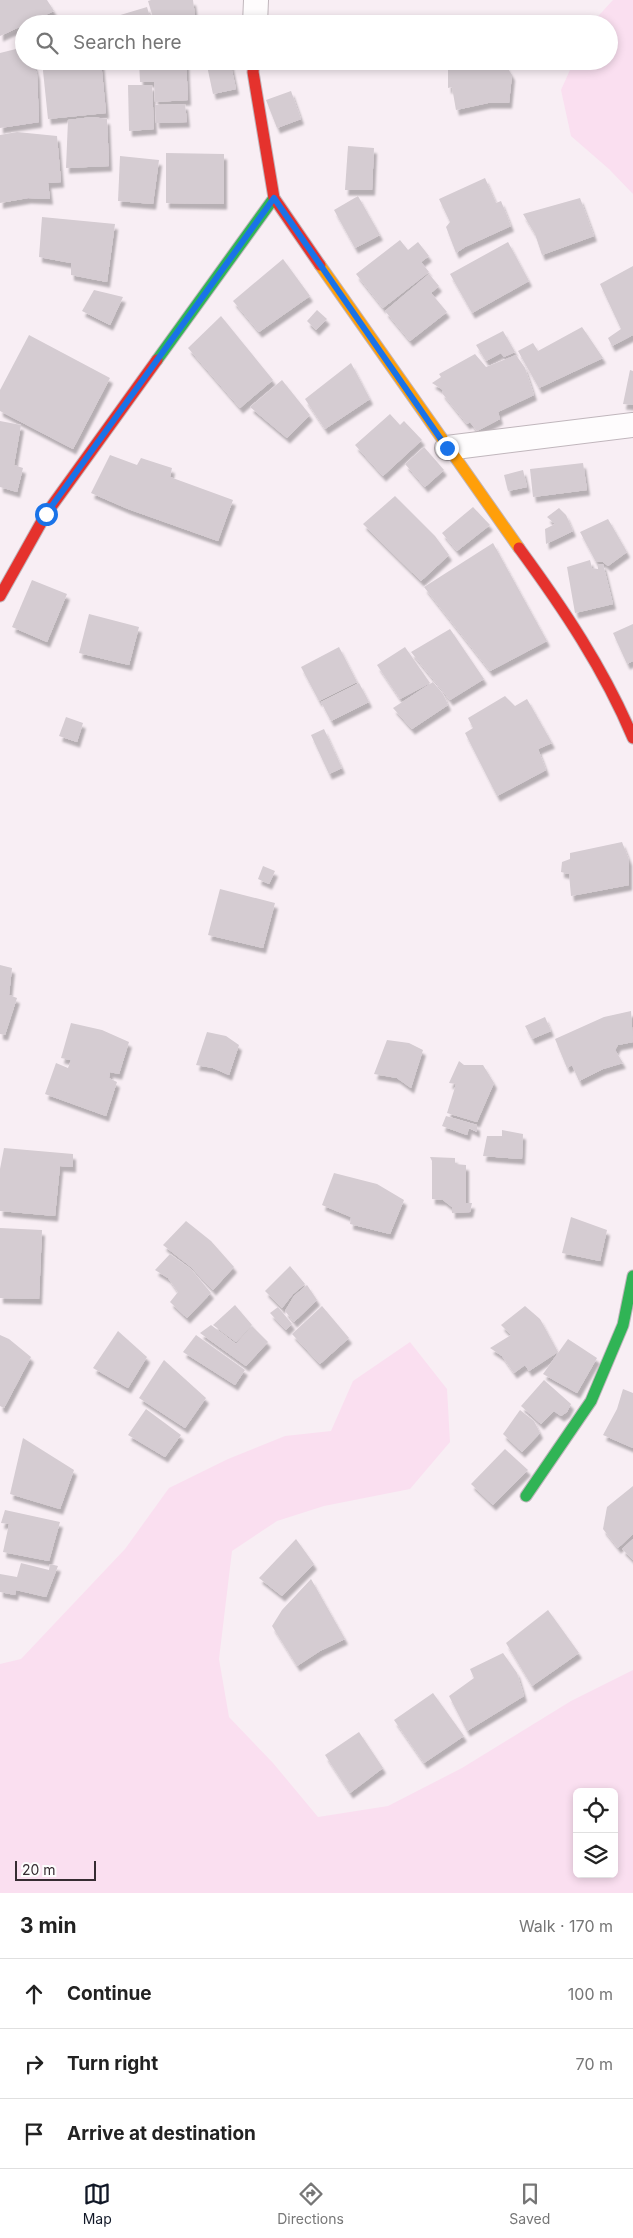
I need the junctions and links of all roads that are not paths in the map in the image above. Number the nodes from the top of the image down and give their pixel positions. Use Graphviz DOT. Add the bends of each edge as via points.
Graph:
graph roads {
  1 [pos="256,0"];
  2 [pos="255,15"];
  3 [pos="253,70"];
  4 [pos="274,198"];
  5 [pos="633,425"];
  6 [pos="447,448"];
  7 [pos="0,596"];
  8 [pos="633,738"];
  9 [pos="633,1276"];
  10 [pos="526,1496"];
  1 -- 2 [label="street"];
  3 -- 4 [label="street"];
  4 -- 6 [label="street"];
  4 -- 7 [label="street" via="46,514"];
  5 -- 6 [label="street"];
  6 -- 8 [label="street" via="564,610 618,702"];
  9 -- 10 [label="street" via="623,1325 592,1401"];
}
